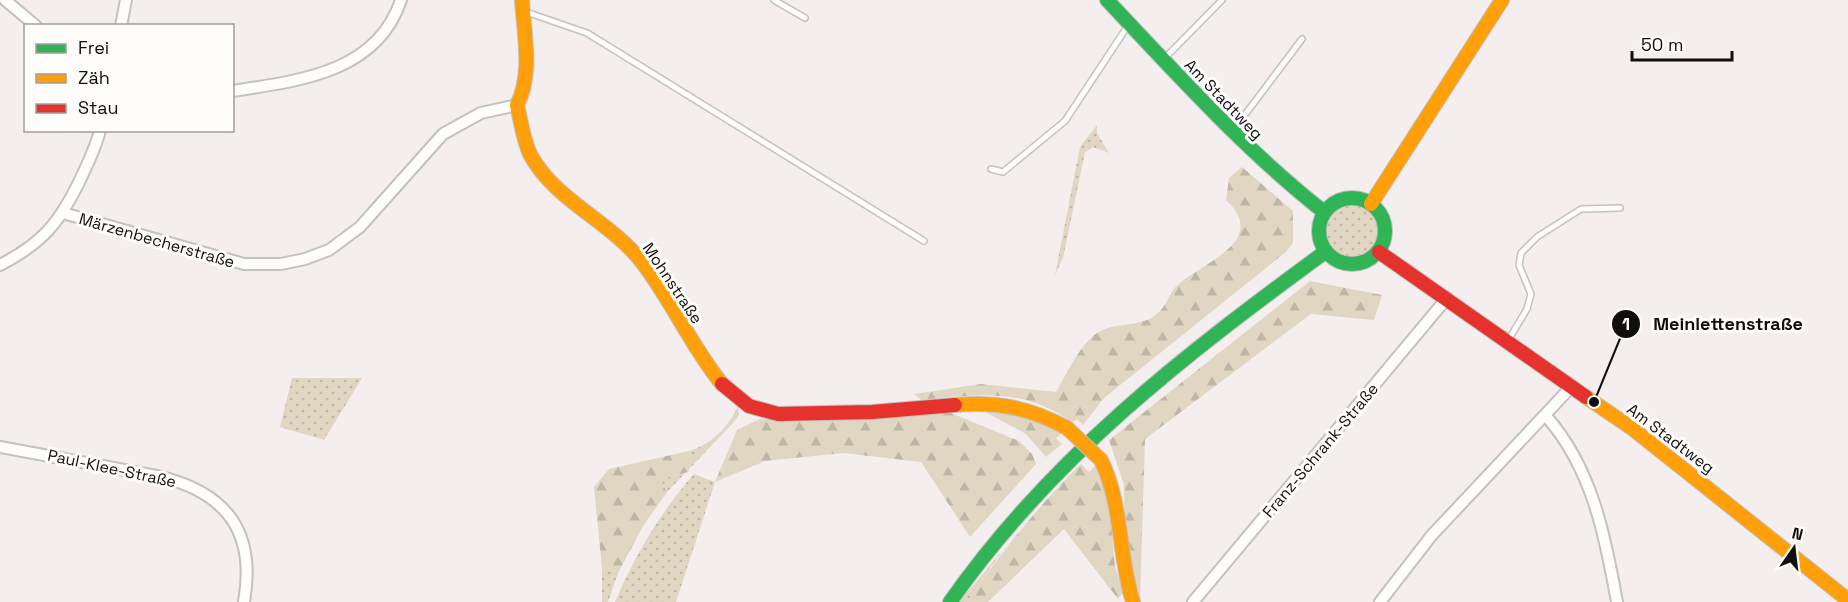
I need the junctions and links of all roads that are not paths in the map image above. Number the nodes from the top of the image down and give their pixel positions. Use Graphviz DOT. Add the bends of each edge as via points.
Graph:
graph roads {
  1 [pos="5,0"];
  2 [pos="126,0"];
  3 [pos="401,0"];
  4 [pos="774,0"];
  5 [pos="1107,0"];
  6 [pos="1222,0"];
  7 [pos="1502,0"];
  8 [pos="522,5"];
  9 [pos="805,18"];
  10 [pos="1130,23"];
  11 [pos="34,24"];
  12 [pos="121,24"];
  13 [pos="1302,39"];
  14 [pos="1163,60"];
  15 [pos="234,91"];
  16 [pos="517,105"];
  17 [pos="99,132"];
  18 [pos="1235,135"];
  19 [pos="991,169"];
  20 [pos="1371,204"];
  21 [pos="1620,208"];
  22 [pos="1324,212"];
  23 [pos="63,213"];
  24 [pos="924,241"];
  25 [pos="1325,252"];
  26 [pos="1379,252"];
  27 [pos="0,265"];
  28 [pos="1447,298"];
  29 [pos="1508,341"];
  30 [pos="1572,386"];
  31 [pos="1546,416"];
  32 [pos="0,447"];
  33 [pos="1848,600"];
  34 [pos="244,602"];
  35 [pos="950,602"];
  36 [pos="1133,602"];
  37 [pos="1193,602"];
  38 [pos="1380,602"];
  39 [pos="1617,602"];
  1 -- 11 [label="street"];
  2 -- 12 [label="street"];
  3 -- 15 [label="street" via="395,16 375,43 343,67"];
  4 -- 9 [label="lane"];
  5 -- 10 [label="street, Am Stadtweg"];
  6 -- 14 [label="lane"];
  7 -- 20 [label="street"];
  8 -- 16 [label="street, Mohnstraße" via="525,73 523,94"];
  8 -- 24 [label="lane" via="587,33"];
  10 -- 14 [label="street, Am Stadtweg"];
  10 -- 19 [label="lane" via="1065,121 1003,172"];
  13 -- 18 [label="lane" via="1244,116"];
  14 -- 18 [label="street, Am Stadtweg"];
  16 -- 23 [label="street, Märzenbecherstraße" via="481,113 453,126 346,240 305,259 262,266 244,264"];
  16 -- 36 [label="street, Mohnstraße, bridge" via="526,142 539,167 629,247 651,274 711,369 739,401 767,412 798,415 993,402 1040,412 1068,428 1101,460 1111,477 1116,494 1120,556"];
  17 -- 23 [label="street"];
  18 -- 22 [label="street, Am Stadtweg"];
  20 -- 22 [label="street" via="1357,198 1344,199"];
  20 -- 26 [label="street" via="1385,225 1385,240"];
  21 -- 29 [label="lane" via="1581,209 1537,237 1521,253 1519,265 1532,294"];
  22 -- 25 [label="street" via="1318,233"];
  23 -- 27 [label="street" via="40,240"];
  25 -- 26 [label="street" via="1335,260 1353,265"];
  25 -- 35 [label="street" via="1133,402 1076,453 1002,534"];
  26 -- 28 [label="street, Am Stadtweg"];
  28 -- 29 [label="street, Am Stadtweg"];
  28 -- 37 [label="street, Franz-Schrank-Straße"];
  29 -- 30 [label="street, Am Stadtweg"];
  30 -- 31 [label="street"];
  30 -- 33 [label="street, Am Stadtweg" via="1701,481"];
  31 -- 38 [label="street" via="1432,535"];
  31 -- 39 [label="street" via="1567,441 1588,483"];
  32 -- 34 [label="street, Paul-Klee-Straße" via="162,477 205,493 222,506 243,539 247,573"];
}
